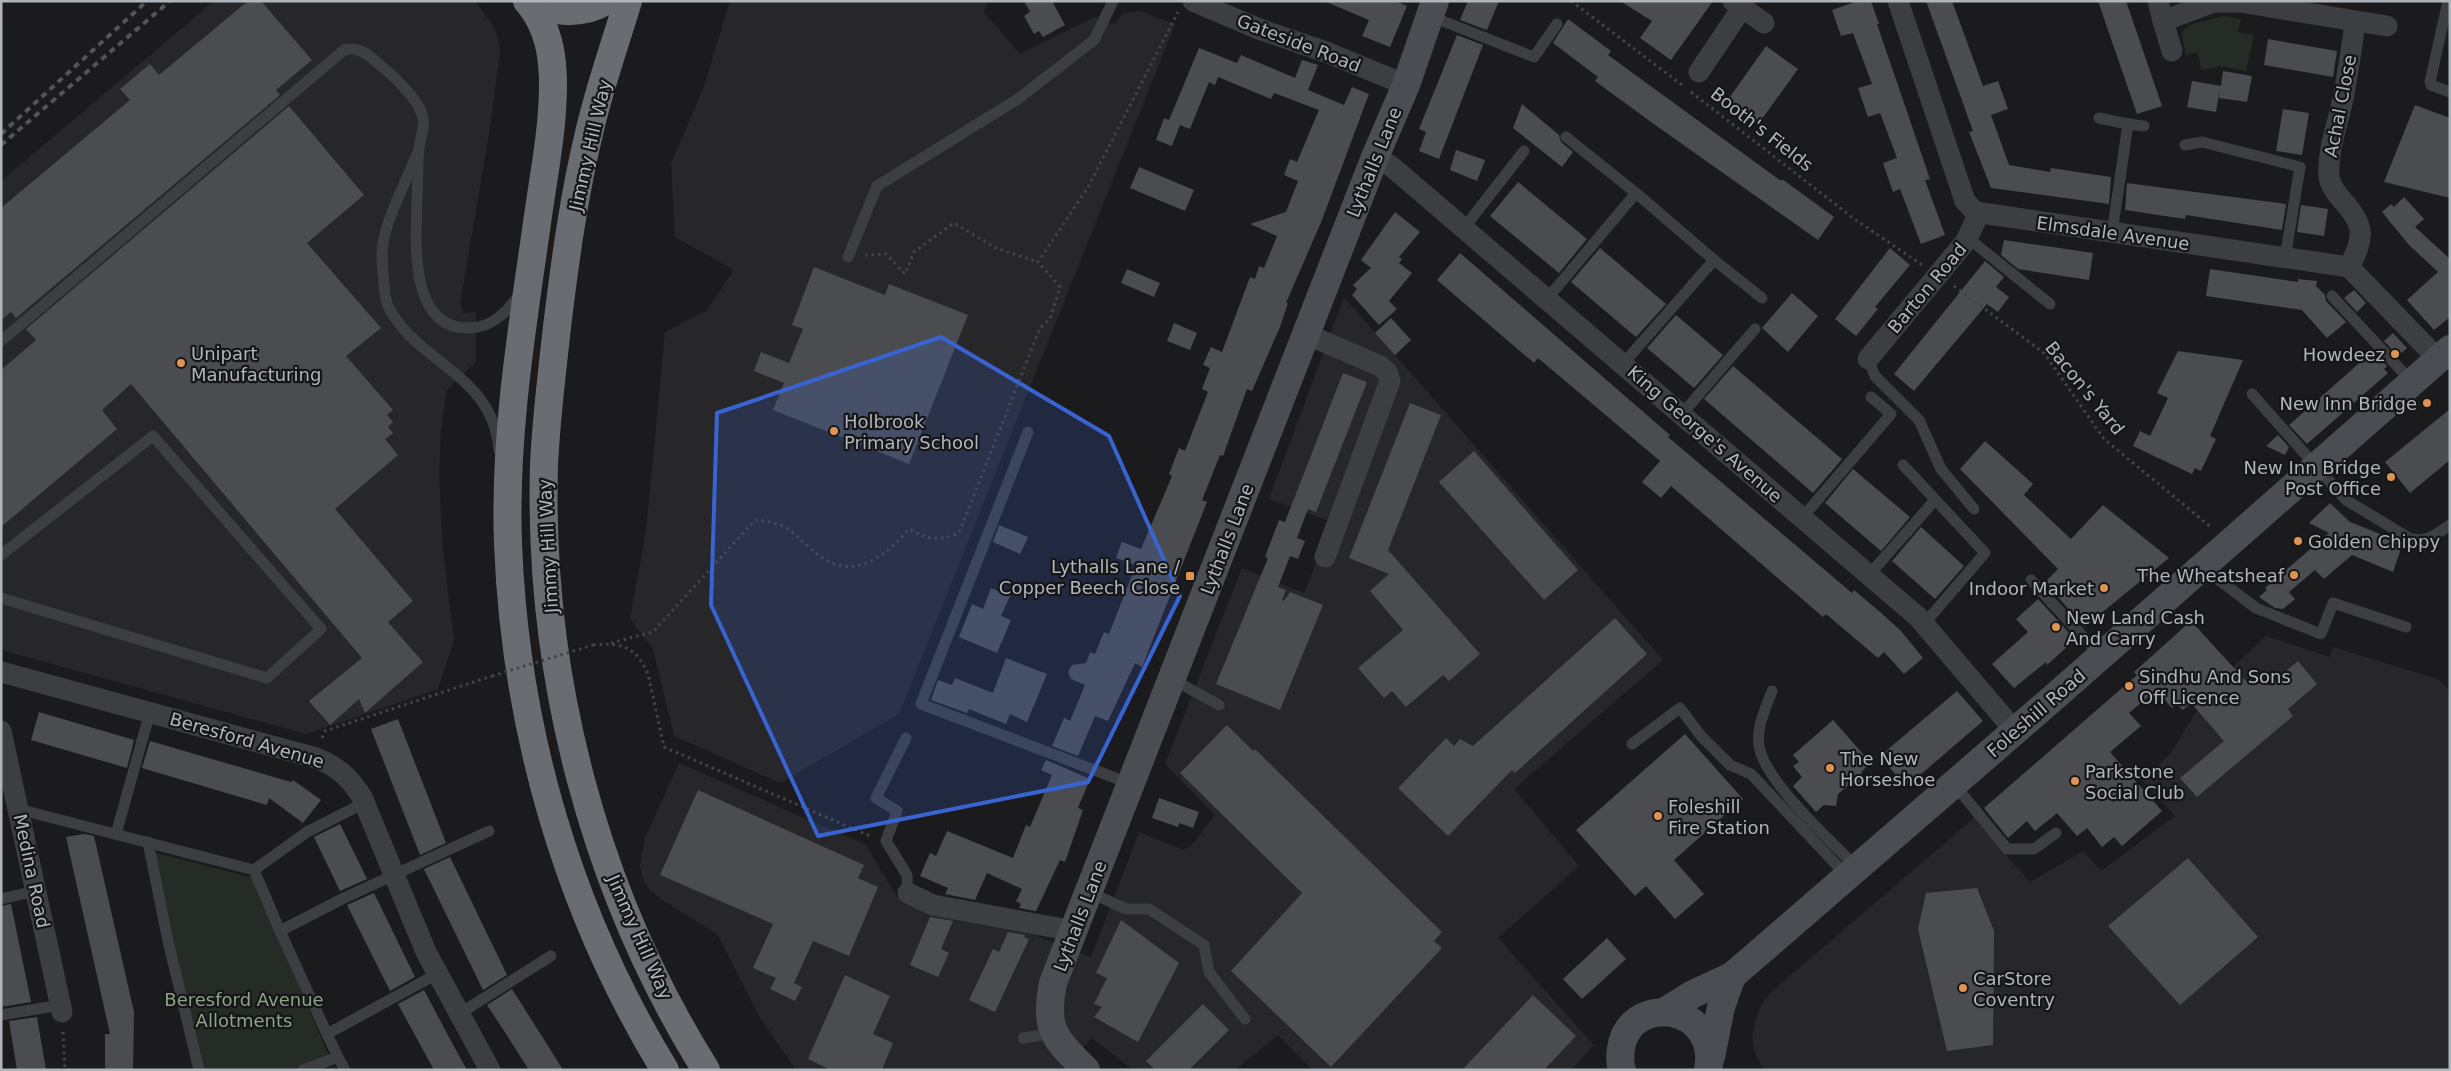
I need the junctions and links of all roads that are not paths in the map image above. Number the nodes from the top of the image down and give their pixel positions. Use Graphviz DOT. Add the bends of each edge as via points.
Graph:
graph roads {
  1 [pos="606,1"];
  2 [pos="628,1"];
  3 [pos="1112,1"];
  4 [pos="1898,1"];
  5 [pos="2448,1"];
  6 [pos="527,2"];
  7 [pos="1738,4"];
  8 [pos="1186,6"];
  9 [pos="1222,6"];
  10 [pos="1433,9"];
  11 [pos="2161,11"];
  12 [pos="1764,23"];
  13 [pos="2356,23"];
  14 [pos="1557,24"];
  15 [pos="2386,26"];
  16 [pos="2172,51"];
  17 [pos="1700,72"];
  18 [pos="1406,85"];
  19 [pos="2450,92"];
  20 [pos="2099,118"];
  21 [pos="2128,124"];
  22 [pos="2144,126"];
  23 [pos="1566,137"];
  24 [pos="2185,145"];
  25 [pos="419,148"];
  26 [pos="1524,152"];
  27 [pos="1375,157"];
  28 [pos="1636,193"];
  29 [pos="1979,213"];
  30 [pos="1464,228"];
  31 [pos="2112,233"];
  32 [pos="1968,238"];
  33 [pos="848,257"];
  34 [pos="2285,258"];
  35 [pos="1714,260"];
  36 [pos="2349,267"];
  37 [pos="529,275"];
  38 [pos="2332,296"];
  39 [pos="1762,298"];
  40 [pos="1547,299"];
  41 [pos="2050,304"];
  42 [pos="1755,329"];
  43 [pos="1306,334"];
  44 [pos="1,341"];
  45 [pos="2444,354"];
  46 [pos="1868,359"];
  47 [pos="1623,364"];
  48 [pos="2412,382"];
  49 [pos="2252,394"];
  50 [pos="1871,397"];
  51 [pos="1682,414"];
  52 [pos="1028,432"];
  53 [pos="1903,465"];
  54 [pos="2317,465"];
  55 [pos="1935,500"];
  56 [pos="1974,509"];
  57 [pos="1802,518"];
  58 [pos="2450,525"];
  59 [pos="508,543"];
  60 [pos="1,555"];
  61 [pos="1326,558"];
  62 [pos="2202,567"];
  63 [pos="1869,575"];
  64 [pos="2031,580"];
  65 [pos="1,598"];
  66 [pos="1924,624"];
  67 [pos="2406,627"];
  68 [pos="2101,656"];
  69 [pos="2,677"];
  70 [pos="1172,679"];
  71 [pos="1772,691"];
  72 [pos="1219,705"];
  73 [pos="150,712"];
  74 [pos="2015,731"];
  75 [pos="906,738"];
  76 [pos="2,741"];
  77 [pos="1632,744"];
  78 [pos="1131,784"];
  79 [pos="1954,784"];
  80 [pos="364,803"];
  81 [pos="18,809"];
  82 [pos="489,831"];
  83 [pos="2056,833"];
  84 [pos="116,834"];
  85 [pos="148,842"];
  86 [pos="254,870"];
  87 [pos="1852,872"];
  88 [pos="394,876"];
  89 [pos="36,891"];
  90 [pos="1089,892"];
  91 [pos="908,893"];
  92 [pos="1,898"];
  93 [pos="280,931"];
  94 [pos="1074,931"];
  95 [pos="551,956"];
  96 [pos="437,974"];
  97 [pos="1732,976"];
  98 [pos="62,1009"];
  99 [pos="1664,1012"];
  100 [pos="459,1014"];
  101 [pos="1,1015"];
  102 [pos="1245,1019"];
  103 [pos="1054,1033"];
  104 [pos="327,1034"];
  105 [pos="1023,1038"];
  106 [pos="338,1057"];
  107 [pos="1711,1064"];
  108 [pos="1620,1069"];
  109 [pos="199,1070"];
  110 [pos="303,1070"];
  111 [pos="345,1070"];
  112 [pos="490,1070"];
  113 [pos="665,1070"];
  114 [pos="706,1070"];
  115 [pos="1086,1070"];
  1 -- 6 [label="highway" via="599,6 564,12"];
  2 -- 114 [label="highway, Jimmy Hill Way" via="590,127 561,289 544,465 548,590 556,667 576,762 596,829 650,968"];
  3 -- 33 [label="lane" via="1094,40 1018,99 877,186"];
  4 -- 29 [label="street" via="1965,202"];
  5 -- 19 [label="lane" via="2430,82"];
  6 -- 37 [label="highway, Jimmy Hill Way" via="546,30 553,84 550,129"];
  7 -- 12 [label="street"];
  7 -- 17 [label="street"];
  8 -- 9 [label="street, Gateside Road"];
  9 -- 18 [label="street, Gateside Road" via="1259,29"];
  10 -- 14 [label="lane" via="1534,57"];
  10 -- 18 [label="main road, Lythalls Lane"];
  11 -- 13 [label="street" via="2214,2 2240,2"];
  11 -- 16 [label="street"];
  13 -- 15 [label="street"];
  13 -- 36 [label="street, Achal Close" via="2329,158 2330,179 2336,193 2356,216 2362,235"];
  18 -- 27 [label="main road, Lythalls Lane"];
  20 -- 21 [label="lane"];
  21 -- 22 [label="lane"];
  21 -- 31 [label="lane"];
  23 -- 28 [label="lane"];
  24 -- 34 [label="lane" via="2202,142 2300,167"];
  25 -- 37 [label="lane" via="416,241 419,281 423,294 436,313 462,327 472,328 493,321 516,300"];
  25 -- 44 [label="lane" via="423,118 411,97 395,77 366,53 358,49 344,50"];
  25 -- 59 [label="lane" via="388,221 382,252 385,296 396,321 475,390 492,420 498,440"];
  26 -- 30 [label="lane"];
  27 -- 30 [label="street, King George's Avenue" via="1391,166"];
  27 -- 43 [label="main road, Lythalls Lane"];
  28 -- 35 [label="lane"];
  28 -- 40 [label="lane"];
  29 -- 31 [label="street, Elmsdale Avenue"];
  29 -- 32 [label="street, Barton Road"];
  30 -- 40 [label="street, King George's Avenue"];
  31 -- 34 [label="street, Elmsdale Avenue"];
  32 -- 41 [label="lane"];
  32 -- 46 [label="street, Barton Road"];
  34 -- 36 [label="street, Elmsdale Avenue"];
  35 -- 39 [label="lane"];
  35 -- 47 [label="lane"];
  36 -- 45 [label="street"];
  37 -- 59 [label="highway, Jimmy Hill Way" via="507,469"];
  38 -- 48 [label="lane"];
  40 -- 47 [label="street, King George's Avenue"];
  42 -- 51 [label="lane"];
  43 -- 61 [label="street" via="1380,366 1390,381"];
  43 -- 70 [label="main road, Lythalls Lane"];
  45 -- 48 [label="main road, Foleshill Road"];
  46 -- 56 [label="lane" via="1875,376 1919,420 1941,470"];
  47 -- 51 [label="street, King George's Avenue"];
  48 -- 54 [label="main road, Foleshill Road"];
  49 -- 54 [label="lane"];
  50 -- 57 [label="lane" via="1891,414"];
  51 -- 57 [label="street, King George's Avenue"];
  52 -- 78 [label="lane" via="921,704"];
  53 -- 55 [label="lane"];
  54 -- 58 [label="lane" via="2346,500 2409,538 2427,540"];
  54 -- 62 [label="main road, Foleshill Road"];
  55 -- 63 [label="lane"];
  55 -- 66 [label="lane" via="1985,553"];
  57 -- 63 [label="street, King George's Avenue"];
  59 -- 113 [label="highway, Jimmy Hill Way" via="522,684 550,811 587,918 613,976"];
  60 -- 65 [label="lane" via="153,436 321,629 267,678"];
  62 -- 67 [label="lane" via="2256,608 2321,634 2333,603"];
  62 -- 68 [label="main road, Foleshill Road"];
  63 -- 66 [label="street, King George's Avenue"];
  64 -- 68 [label="lane"];
  66 -- 74 [label="street, King George's Avenue"];
  68 -- 74 [label="main road, Foleshill Road"];
  69 -- 73 [label="street, Beresford Avenue"];
  70 -- 72 [label="lane"];
  70 -- 78 [label="main road, Lythalls Lane"];
  71 -- 87 [label="lane" via="1760,726 1759,746 1765,765"];
  73 -- 80 [label="street, Beresford Avenue" via="330,763 347,777"];
  73 -- 84 [label="lane"];
  74 -- 79 [label="main road, Foleshill Road"];
  75 -- 91 [label="lane" via="876,798 897,811 886,841 906,875"];
  76 -- 81 [label="street, Medina Road"];
  77 -- 87 [label="lane" via="1680,708 1701,736 1730,765 1751,774"];
  78 -- 90 [label="main road, Lythalls Lane"];
  79 -- 83 [label="lane" via="2007,848 2034,849"];
  79 -- 87 [label="main road, Foleshill Road"];
  80 -- 86 [label="lane" via="307,832"];
  80 -- 88 [label="street, Beresford Avenue"];
  81 -- 84 [label="lane"];
  81 -- 89 [label="street, Medina Road"];
  82 -- 88 [label="lane"];
  84 -- 85 [label="lane"];
  85 -- 86 [label="lane"];
  85 -- 109 [label="lane"];
  86 -- 93 [label="lane"];
  87 -- 97 [label="main road, Foleshill Road"];
  88 -- 93 [label="lane"];
  88 -- 96 [label="street, Beresford Avenue"];
  89 -- 92 [label="lane"];
  89 -- 98 [label="street, Medina Road"];
  90 -- 94 [label="main road, Lythalls Lane"];
  90 -- 102 [label="lane" via="1126,909 1149,910 1204,945 1209,972"];
  91 -- 94 [label="street" via="933,905"];
  93 -- 104 [label="lane"];
  94 -- 103 [label="main road, Lythalls Lane" via="1053,983 1049,1006"];
  95 -- 100 [label="lane"];
  96 -- 100 [label="street, Beresford Avenue"];
  96 -- 104 [label="lane"];
  97 -- 99 [label="main road, Foleshill Road" via="1692,994"];
  97 -- 107 [label="main road" via="1721,1008"];
  98 -- 101 [label="lane"];
  99 -- 107 [label="main road" via="1690,1019 1703,1032"];
  99 -- 108 [label="main road, Foleshill Road" via="1644,1017 1633,1025 1624,1038"];
  100 -- 112 [label="street, Beresford Avenue"];
  103 -- 105 [label="lane"];
  103 -- 115 [label="main road, Lythalls Lane"];
  104 -- 106 [label="lane"];
  106 -- 110 [label="lane"];
  106 -- 111 [label="lane"];
}
